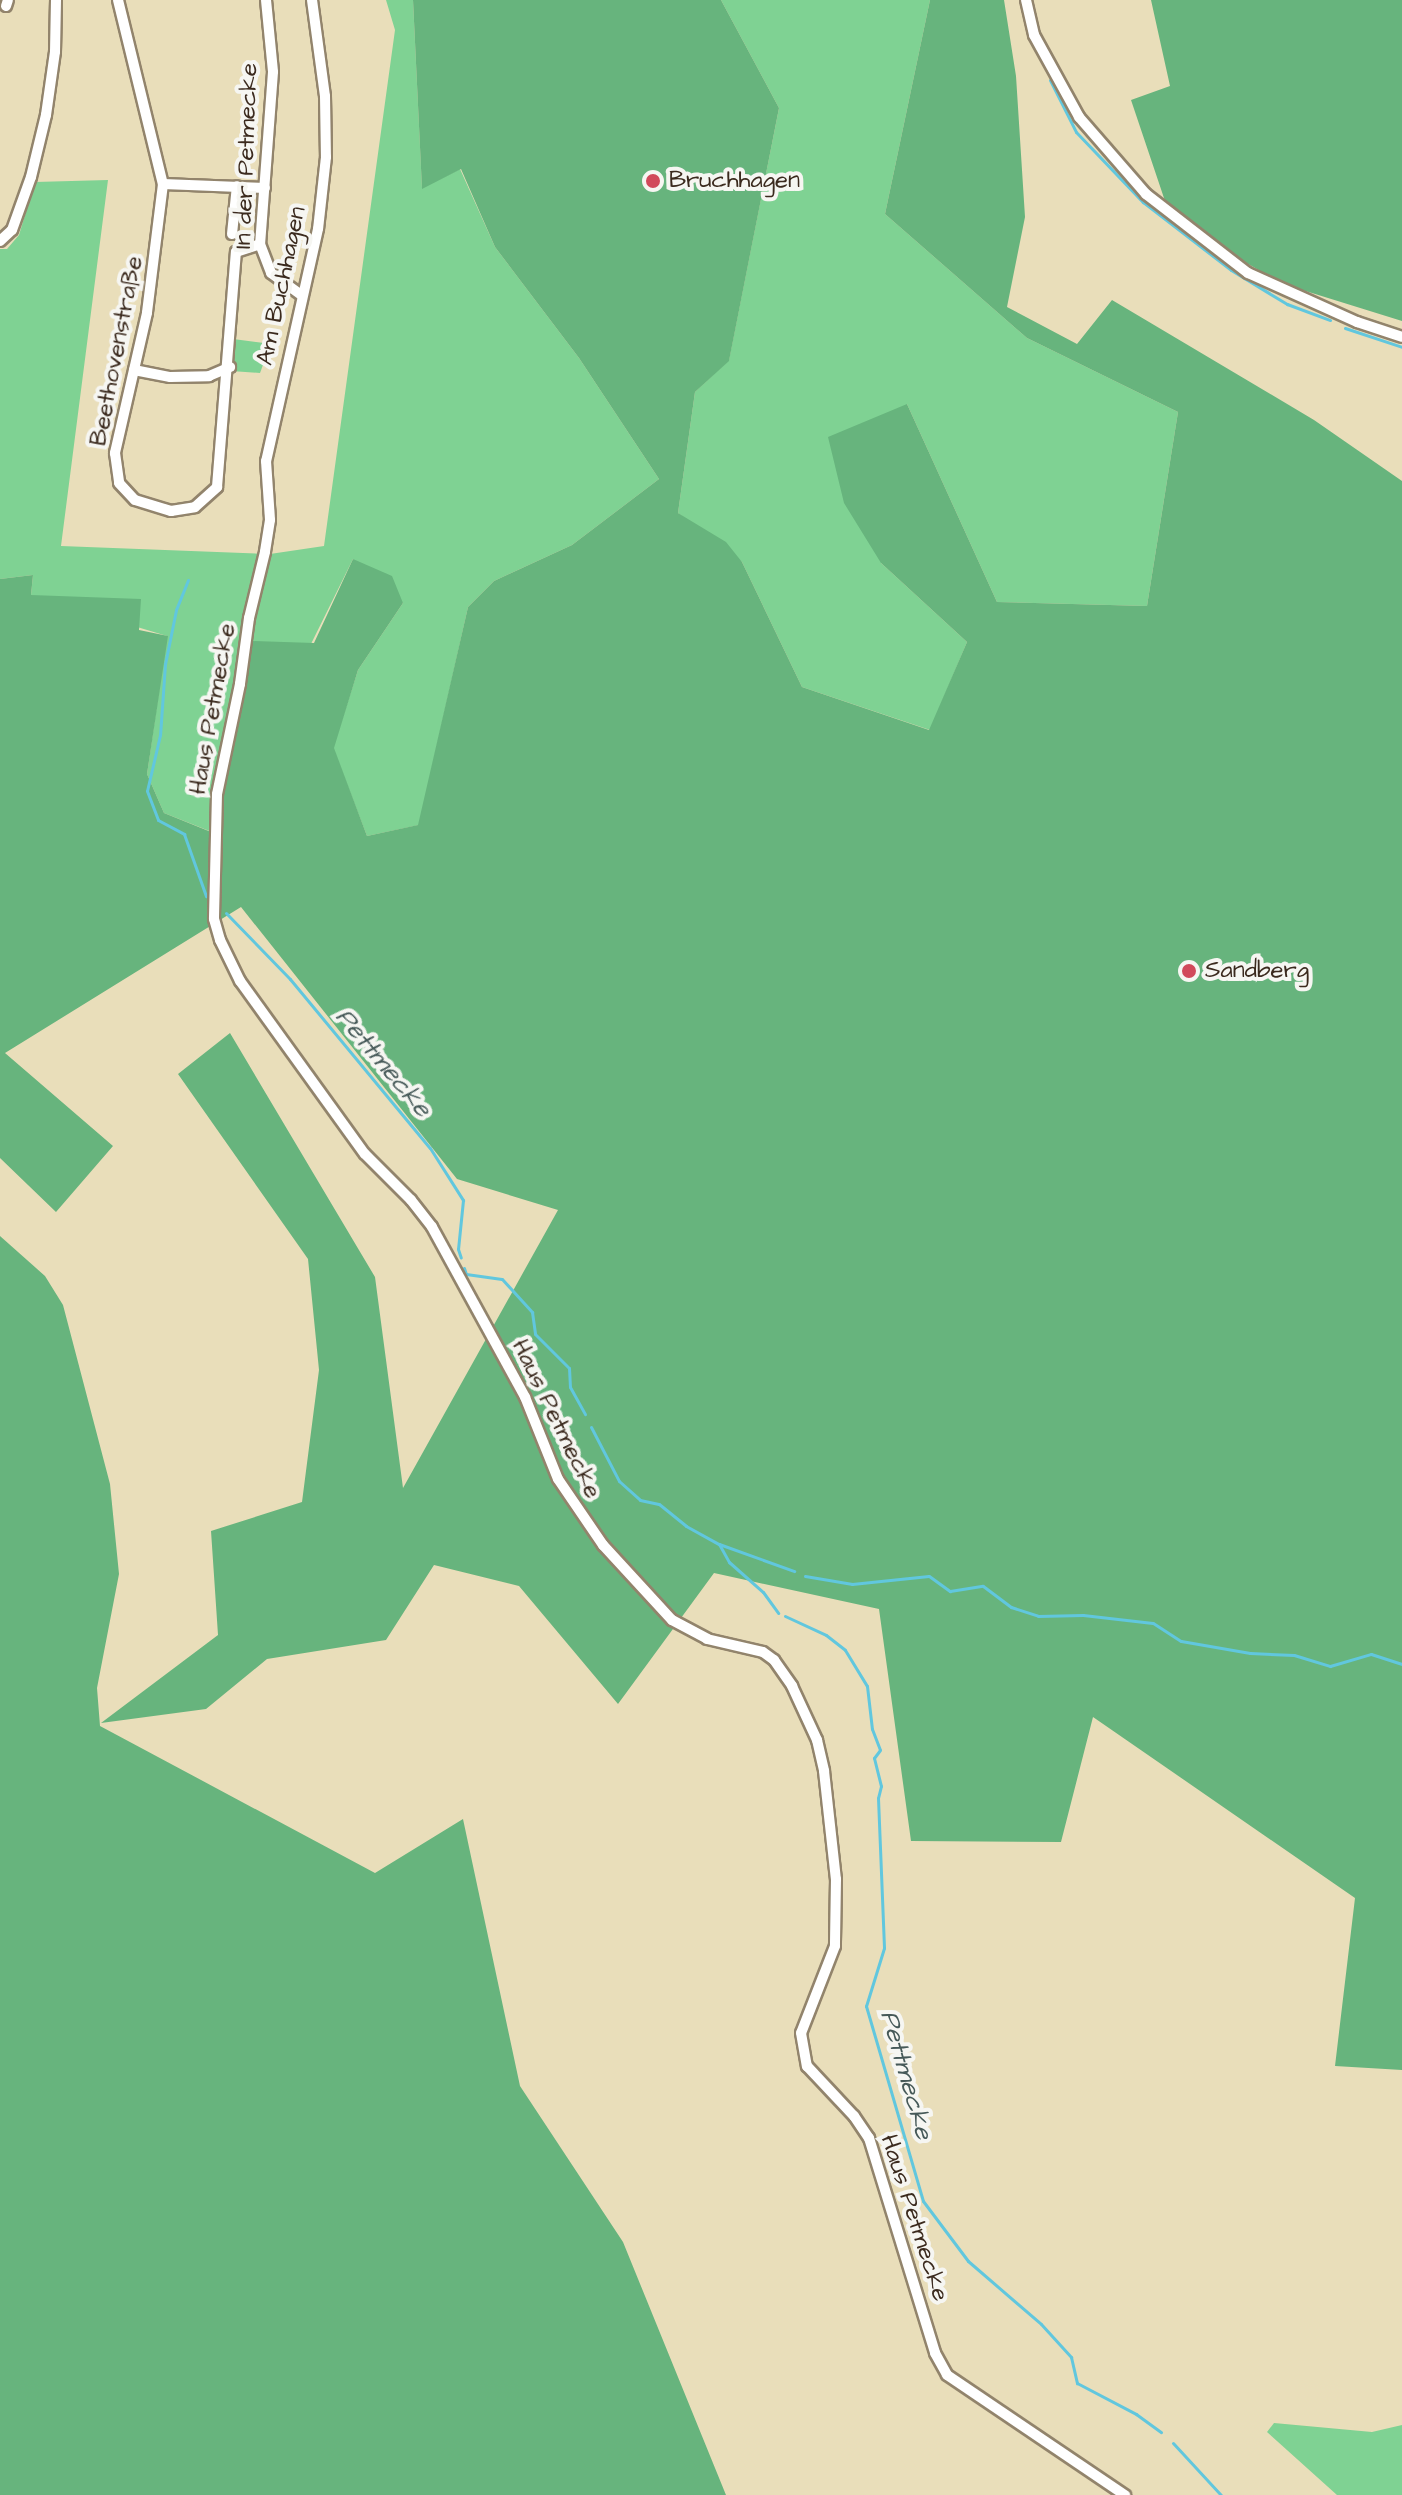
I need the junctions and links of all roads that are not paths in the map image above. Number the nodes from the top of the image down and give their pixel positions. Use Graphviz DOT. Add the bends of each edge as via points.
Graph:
graph roads {
  1 [pos="56,0"];
  2 [pos="118,0"];
  3 [pos="266,0"];
  4 [pos="312,0"];
  5 [pos="1026,0"];
  6 [pos="163,184"];
  7 [pos="237,186"];
  8 [pos="265,188"];
  9 [pos="232,234"];
  10 [pos="0,241"];
  11 [pos="260,244"];
  12 [pos="301,295"];
  13 [pos="1402,337"];
  14 [pos="230,367"];
  15 [pos="134,370"];
  16 [pos="259,580"];
  17 [pos="1125,2495"];
  1 -- 10 [label="street" via="46,115 17,217"];
  2 -- 6 [label="street, Beethovenstraße"];
  3 -- 8 [label="street, In der Petmecke" via="273,72"];
  4 -- 12 [label="street, Am Buchhagen" via="324,83 326,157 318,229"];
  5 -- 13 [label="street" via="1034,35 1079,117 1146,194 1248,273"];
  6 -- 7 [label="street"];
  6 -- 15 [label="street, Beethovenstraße" via="147,313"];
  7 -- 8 [label="street"];
  7 -- 9 [label="street"];
  8 -- 11 [label="street, In der Petmecke"];
  11 -- 12 [label="street, In der Petmecke" via="271,273"];
  11 -- 14 [label="street, Beethovenstraße" via="236,252"];
  12 -- 16 [label="street, Am Buchhagen" via="266,461 270,520"];
  14 -- 15 [label="street" via="209,376 170,377"];
  14 -- 15 [label="street, Beethovenstraße" via="217,487 195,507 171,511 135,500 119,483 115,453"];
  16 -- 17 [label="street, Haus Petmecke" via="217,794 214,919 227,958 365,1154 432,1227 525,1397 558,1479 603,1545 672,1620 707,1639 763,1652 792,1686 817,1740 836,1879 835,1946 805,2017 803,2056 812,2074 869,2138 935,2353 947,2375"];
}
